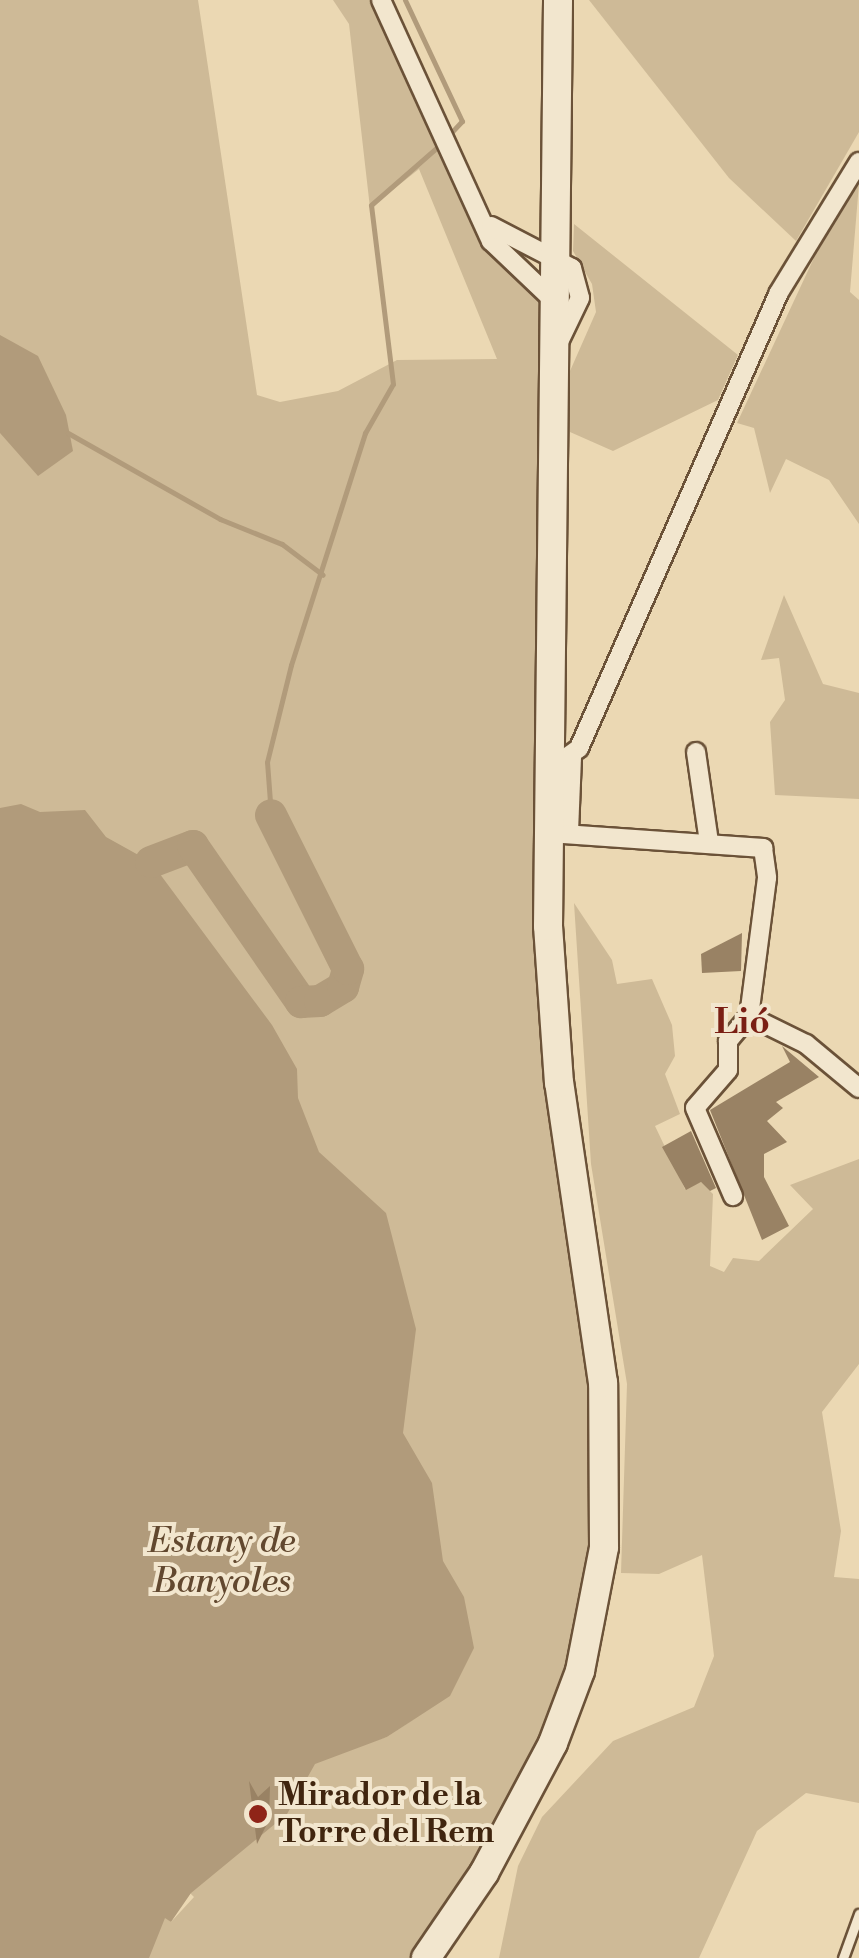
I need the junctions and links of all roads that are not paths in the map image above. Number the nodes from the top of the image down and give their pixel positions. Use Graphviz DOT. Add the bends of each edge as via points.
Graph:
graph roads {
  1 [pos="382,0"];
  2 [pos="558,0"];
  3 [pos="859,162"];
  4 [pos="555,212"];
  5 [pos="479,216"];
  6 [pos="518,242"];
  7 [pos="554,255"];
  8 [pos="523,266"];
  9 [pos="554,301"];
  10 [pos="554,353"];
  11 [pos="549,734"];
  12 [pos="584,734"];
  13 [pos="696,752"];
  14 [pos="560,763"];
  15 [pos="559,833"];
  16 [pos="709,842"];
  17 [pos="749,1016"];
  18 [pos="859,1088"];
  19 [pos="733,1196"];
  20 [pos="859,1914"];
  21 [pos="426,1958"];
  22 [pos="843,1958"];
  1 -- 5 [label="street"];
  2 -- 4 [label="main road"];
  3 -- 12 [label="street" via="778,294"];
  4 -- 6 [label="street"];
  4 -- 7 [label="main road"];
  5 -- 6 [label="street"];
  5 -- 8 [label="street" via="490,241"];
  6 -- 7 [label="street"];
  7 -- 8 [label="street"];
  7 -- 9 [label="main road"];
  7 -- 10 [label="street" via="572,268 580,298"];
  8 -- 9 [label="street"];
  9 -- 10 [label="main road"];
  10 -- 11 [label="main road"];
  11 -- 12 [label="street"];
  11 -- 14 [label="main road"];
  12 -- 14 [label="street"];
  13 -- 16 [label="street"];
  14 -- 15 [label="main road"];
  15 -- 16 [label="street"];
  15 -- 21 [label="main road" via="552,1014 604,1406 604,1548 580,1671 553,1743 484,1873"];
  16 -- 17 [label="street" via="763,848 767,878"];
  17 -- 18 [label="street" via="806,1044"];
  17 -- 19 [label="street" via="728,1041 728,1070 695,1108"];
  20 -- 22 [label="lane"];
}
